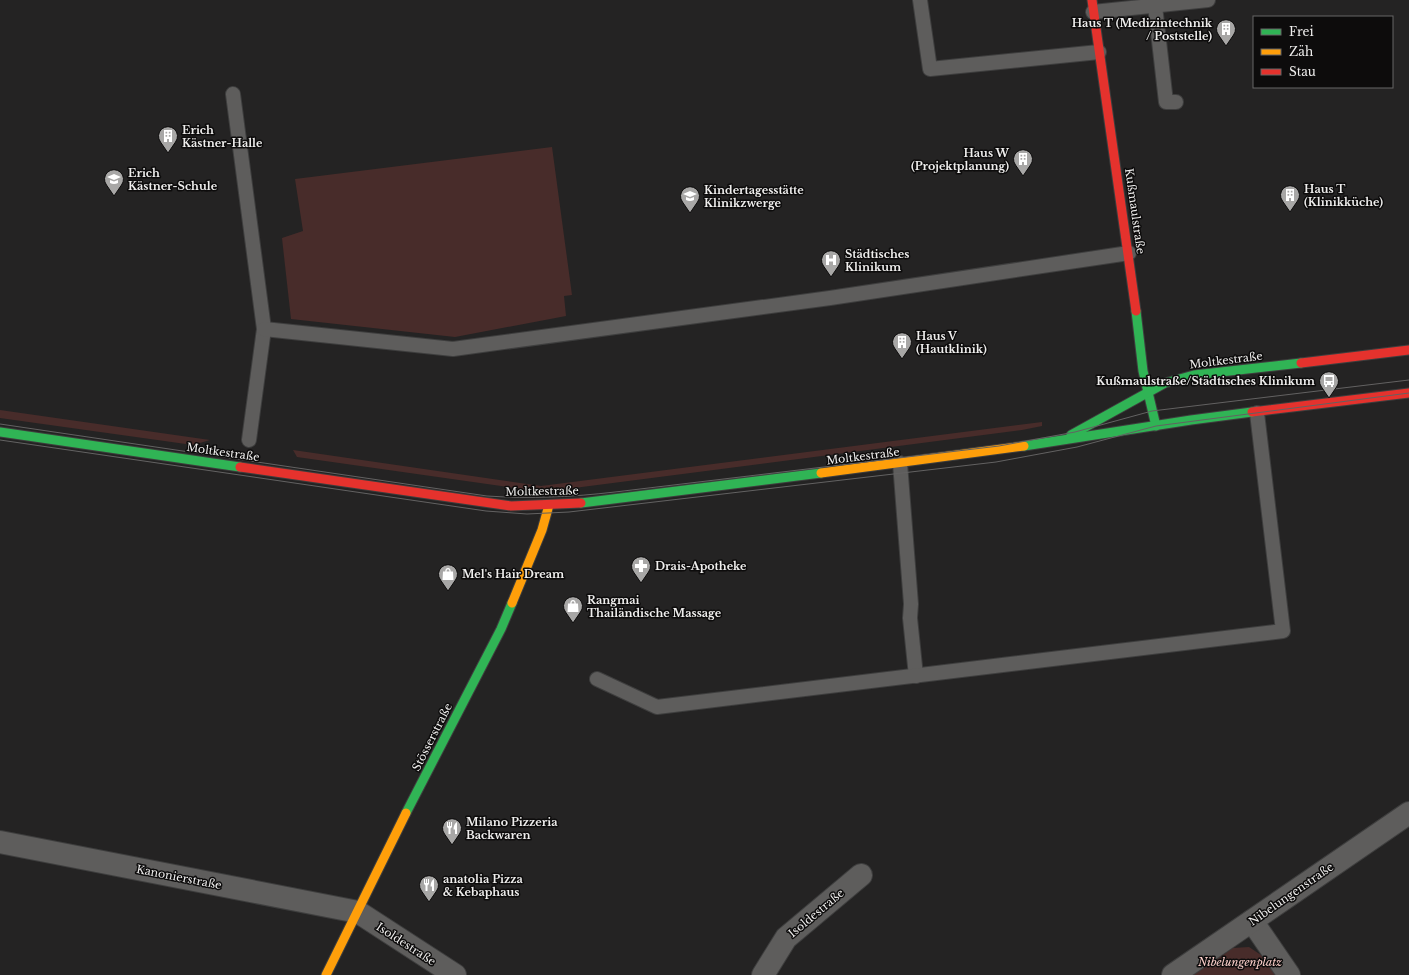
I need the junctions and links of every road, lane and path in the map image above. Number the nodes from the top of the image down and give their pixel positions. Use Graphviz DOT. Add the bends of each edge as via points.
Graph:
graph roads {
  1 [pos="920,0"];
  2 [pos="1208,0"];
  3 [pos="1093,6"];
  4 [pos="1155,6"];
  5 [pos="1099,52"];
  6 [pos="232,94"];
  7 [pos="1176,102"];
  8 [pos="1129,253"];
  9 [pos="264,329"];
  10 [pos="1409,350"];
  11 [pos="1147,393"];
  12 [pos="1409,393"];
  13 [pos="1257,413"];
  14 [pos="1156,426"];
  15 [pos="0,432"];
  16 [pos="249,440"];
  17 [pos="1062,441"];
  18 [pos="900,463"];
  19 [pos="549,505"];
  20 [pos="916,676"];
  21 [pos="597,678"];
  22 [pos="1409,813"];
  23 [pos="0,842"];
  24 [pos="861,875"];
  25 [pos="358,912"];
  26 [pos="1252,921"];
  27 [pos="326,975"];
  28 [pos="455,975"];
  29 [pos="763,975"];
  30 [pos="1172,975"];
  31 [pos="1289,975"];
  1 -- 5 [label="lane" via="930,70"];
  2 -- 4 [label="lane"];
  3 -- 4 [label="lane"];
  3 -- 5 [label="main road, Kußmaulstraße"];
  4 -- 7 [label="lane" via="1166,102"];
  5 -- 8 [label="main road, Kußmaulstraße"];
  6 -- 9 [label="lane"];
  8 -- 9 [label="lane" via="830,298 453,349"];
  8 -- 11 [label="main road, Kußmaulstraße"];
  9 -- 16 [label="lane"];
  10 -- 11 [label="main road, Moltkestraße" via="1194,375 1165,383"];
  11 -- 14 [label="main road, Kußmaulstraße"];
  11 -- 17 [label="main road, Moltkestraße"];
  12 -- 13 [label="main road, Moltkestraße"];
  13 -- 14 [label="main road, Moltkestraße"];
  13 -- 20 [label="lane" via="1283,631"];
  14 -- 17 [label="main road, Moltkestraße"];
  15 -- 19 [label="main road, Moltkestraße" via="511,506"];
  17 -- 18 [label="main road, Moltkestraße"];
  18 -- 19 [label="main road, Moltkestraße"];
  18 -- 20 [label="lane"];
  19 -- 25 [label="main road, Stösserstraße" via="542,530 501,629"];
  20 -- 21 [label="lane" via="657,707"];
  22 -- 26 [label="street, Nibelungenstraße"];
  23 -- 25 [label="street, Kanonierstraße"];
  24 -- 29 [label="street, Isoldestraße" via="786,938"];
  25 -- 27 [label="main road, Stösserstraße"];
  25 -- 28 [label="street, Isoldestraße"];
  26 -- 30 [label="street, Nibelungenstraße"];
  26 -- 31 [label="street"];
}
